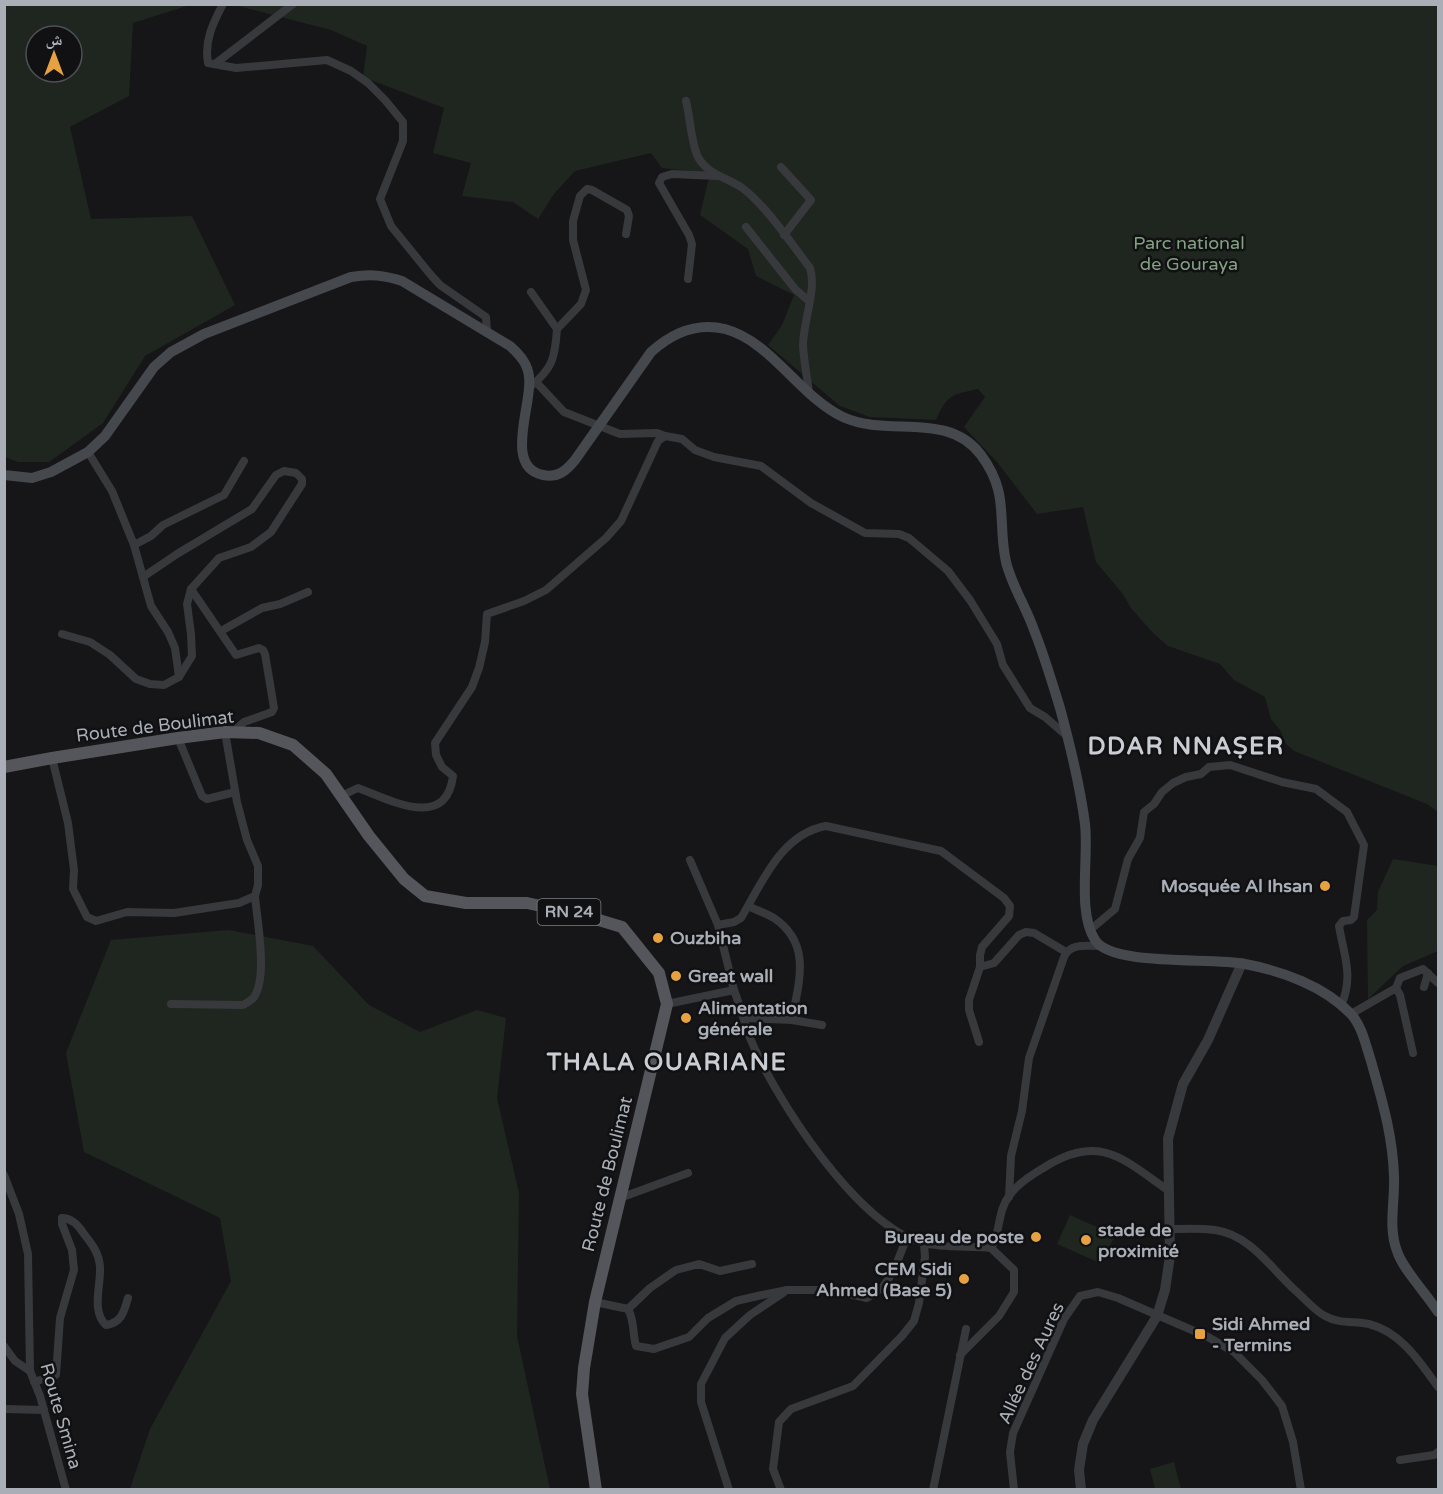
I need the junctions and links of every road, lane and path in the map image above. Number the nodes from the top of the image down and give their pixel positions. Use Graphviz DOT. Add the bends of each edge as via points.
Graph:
graph roads {
  1 [pos="223,4"];
  2 [pos="293,4"];
  3 [pos="214,64"];
  4 [pos="686,101"];
  5 [pos="781,167"];
  6 [pos="718,176"];
  7 [pos="746,227"];
  8 [pos="626,234"];
  9 [pos="784,235"];
  10 [pos="688,279"];
  11 [pos="531,292"];
  12 [pos="808,301"];
  13 [pos="556,329"];
  14 [pos="487,333"];
  15 [pos="533,385"];
  16 [pos="809,394"];
  17 [pos="599,425"];
  18 [pos="665,436"];
  19 [pos="88,452"];
  20 [pos="244,461"];
  21 [pos="4,476"];
  22 [pos="134,545"];
  23 [pos="143,577"];
  24 [pos="191,589"];
  25 [pos="308,592"];
  26 [pos="221,631"];
  27 [pos="62,634"];
  28 [pos="180,677"];
  29 [pos="229,732"];
  30 [pos="1067,736"];
  31 [pos="178,738"];
  32 [pos="52,758"];
  33 [pos="4,767"];
  34 [pos="235,792"];
  35 [pos="341,795"];
  36 [pos="690,860"];
  37 [pos="255,896"];
  38 [pos="748,906"];
  39 [pos="718,925"];
  40 [pos="1090,930"];
  41 [pos="1099,946"];
  42 [pos="1066,952"];
  43 [pos="1242,963"];
  44 [pos="980,967"];
  45 [pos="1428,973"];
  46 [pos="1438,983"];
  47 [pos="1424,987"];
  48 [pos="1396,988"];
  49 [pos="734,990"];
  50 [pos="171,1004"];
  51 [pos="667,1004"];
  52 [pos="1341,1006"];
  53 [pos="1351,1014"];
  54 [pos="744,1018"];
  55 [pos="792,1020"];
  56 [pos="822,1024"];
  57 [pos="979,1042"];
  58 [pos="1413,1053"];
  59 [pos="688,1173"];
  60 [pos="4,1175"];
  61 [pos="1169,1191"];
  62 [pos="1009,1197"];
  63 [pos="620,1198"];
  64 [pos="1170,1229"];
  65 [pos="907,1237"];
  66 [pos="924,1243"];
  67 [pos="991,1248"];
  68 [pos="752,1264"];
  69 [pos="787,1290"];
  70 [pos="128,1298"];
  71 [pos="595,1302"];
  72 [pos="628,1309"];
  73 [pos="1438,1312"];
  74 [pos="1157,1316"];
  75 [pos="966,1329"];
  76 [pos="4,1346"];
  77 [pos="960,1355"];
  78 [pos="30,1371"];
  79 [pos="34,1382"];
  80 [pos="1438,1387"];
  81 [pos="4,1409"];
  82 [pos="44,1410"];
  83 [pos="1438,1452"];
  84 [pos="1400,1460"];
  85 [pos="66,1490"];
  86 [pos="596,1490"];
  87 [pos="729,1490"];
  88 [pos="781,1490"];
  89 [pos="933,1490"];
  90 [pos="1014,1490"];
  91 [pos="1081,1490"];
  92 [pos="1301,1490"];
  1 -- 3 [label="street" via="212,24 206,51 208,63"];
  2 -- 3 [label="street"];
  3 -- 14 [label="street" via="236,68 327,60 351,71 385,100 403,122 403,141 380,199 384,211 440,285 486,317"];
  4 -- 6 [label="street" via="697,155"];
  5 -- 9 [label="street" via="811,200"];
  6 -- 9 [label="street" via="744,189"];
  6 -- 10 [label="street" via="672,174 662,177 659,183 692,244"];
  7 -- 12 [label="street"];
  8 -- 13 [label="street" via="627,210 592,189 580,196 573,240 586,290 581,304"];
  9 -- 12 [label="street" via="813,276"];
  11 -- 13 [label="street"];
  12 -- 16 [label="street" via="803,345"];
  13 -- 15 [label="street" via="555,357"];
  14 -- 15 [label="main road" via="520,356"];
  14 -- 19 [label="main road" via="402,281 370,274 351,277 204,334 171,352 154,367 105,436"];
  15 -- 17 [label="street" via="564,412"];
  15 -- 17 [label="main road" via="522,432 525,461 531,471 556,476 566,470"];
  16 -- 17 [label="main road" via="749,340 728,330 703,326 666,338 651,352"];
  16 -- 30 [label="main road" via="857,422 935,427 959,435 978,451 993,473 1000,494 1006,561 1033,627"];
  17 -- 18 [label="street" via="620,434"];
  18 -- 30 [label="street" via="682,439 695,450 714,457 761,466 811,503 866,533 909,538 948,571 970,600 1030,708"];
  18 -- 35 [label="street" via="658,441 621,521 606,538 546,590 487,614 485,642 472,687 435,743 442,767 453,776 449,794 428,808 384,800 358,788"];
  19 -- 21 [label="main road" via="32,478"];
  19 -- 22 [label="street" via="112,492"];
  20 -- 22 [label="street" via="224,495 163,525"];
  22 -- 23 [label="street"];
  23 -- 24 [label="street" via="252,509 276,475 284,471 296,473 302,484 271,532 251,547 219,558"];
  23 -- 28 [label="street" via="152,606 175,648"];
  24 -- 26 [label="street"];
  24 -- 28 [label="street" via="186,604 192,656"];
  25 -- 26 [label="street" via="262,608"];
  26 -- 29 [label="street" via="236,655 263,650 274,708"];
  27 -- 28 [label="street" via="90,642 136,679 164,685"];
  29 -- 31 [label="main road, Route de Boulimat / RN 24"];
  29 -- 34 [label="street"];
  29 -- 35 [label="main road, Route de Boulimat / RN 24" via="259,732 293,745 326,774"];
  30 -- 40 [label="main road" via="1085,826 1085,912"];
  31 -- 32 [label="main road, Route de Boulimat / RN 24"];
  31 -- 34 [label="street" via="202,796 207,799"];
  32 -- 33 [label="main road, Route de Boulimat / RN 24"];
  32 -- 37 [label="street" via="68,823 73,889 87,917 96,921 127,912 174,913 239,903"];
  34 -- 37 [label="street" via="258,866"];
  35 -- 51 [label="main road, Route de Boulimat / RN 24" via="404,879 425,896 466,903 527,903 621,927 659,973"];
  36 -- 39 [label="street"];
  37 -- 50 [label="street" via="263,963 256,996 243,1005"];
  38 -- 39 [label="street" via="741,918"];
  38 -- 44 [label="street" via="790,843 816,828 826,826 941,851 1010,906 1009,916 982,947"];
  38 -- 55 [label="street" via="774,918 794,937 799,948 800,976"];
  39 -- 49 [label="street"];
  40 -- 41 [label="main road"];
  40 -- 52 [label="street" via="1115,909 1128,859 1140,838 1142,815 1173,783 1201,774 1209,767 1230,765 1308,786 1347,812 1364,845 1354,917 1339,926 1349,972"];
  41 -- 42 [label="street" via="1076,946"];
  41 -- 43 [label="main road" via="1139,958"];
  42 -- 44 [label="street" via="1026,932 994,963"];
  42 -- 62 [label="street" via="1029,1058 1011,1156"];
  43 -- 52 [label="main road" via="1300,980"];
  43 -- 61 [label="street" via="1180,1092 1168,1139"];
  44 -- 57 [label="street" via="969,1000"];
  45 -- 46 [label="street"];
  45 -- 47 [label="street"];
  45 -- 48 [label="street" via="1423,969 1400,978"];
  48 -- 53 [label="street"];
  48 -- 58 [label="street"];
  49 -- 51 [label="street"];
  49 -- 54 [label="street"];
  51 -- 63 [label="main road, Route de Boulimat / RN 24"];
  52 -- 53 [label="main road"];
  53 -- 73 [label="main road" via="1362,1035 1387,1116 1394,1181 1392,1230 1397,1251"];
  54 -- 55 [label="street"];
  54 -- 65 [label="street" via="750,1038 788,1108 843,1186 868,1210"];
  55 -- 56 [label="street"];
  59 -- 63 [label="street"];
  60 -- 78 [label="street, Route Smina" via="19,1214 28,1254"];
  61 -- 62 [label="street" via="1122,1159 1099,1150 1081,1151 1055,1161 1025,1180"];
  61 -- 64 [label="street"];
  62 -- 67 [label="street" via="1000,1213 997,1238"];
  63 -- 71 [label="main road, Route de Boulimat / RN 24"];
  64 -- 74 [label="street" via="1165,1290"];
  64 -- 80 [label="street" via="1216,1230 1238,1237 1323,1316 1369,1324 1389,1332 1413,1352"];
  65 -- 66 [label="street"];
  65 -- 69 [label="street" via="884,1287 867,1298 830,1290"];
  66 -- 67 [label="street"];
  66 -- 88 [label="street" via="919,1303 914,1321 902,1336 853,1386 791,1409 778,1422 772,1469"];
  67 -- 77 [label="street" via="1014,1270 1014,1292 999,1316"];
  68 -- 72 [label="street" via="720,1271 699,1263 676,1270"];
  69 -- 72 [label="street" via="736,1301 708,1318 689,1337 654,1349 636,1346"];
  69 -- 87 [label="street" via="725,1338 701,1384 701,1402"];
  70 -- 79 [label="street" via="122,1316 114,1324 106,1325 100,1319 100,1266 95,1249 79,1226 62,1218 74,1269 60,1318 56,1375"];
  71 -- 72 [label="street"];
  71 -- 86 [label="main road, Route de Boulimat / RN 24" via="582,1394"];
  74 -- 90 [label="street, Allée des Aures" via="1118,1298 1098,1293 1080,1296 1064,1319 1013,1433 1010,1452"];
  74 -- 91 [label="street" via="1083,1444"];
  74 -- 92 [label="street" via="1234,1352 1262,1380 1282,1406"];
  75 -- 77 [label="street"];
  76 -- 78 [label="street" via="15,1361"];
  77 -- 89 [label="street"];
  78 -- 79 [label="street, Route Smina"];
  79 -- 82 [label="street, Route Smina"];
  81 -- 82 [label="street"];
  82 -- 85 [label="street, Route Smina"];
  83 -- 84 [label="street"];
}
